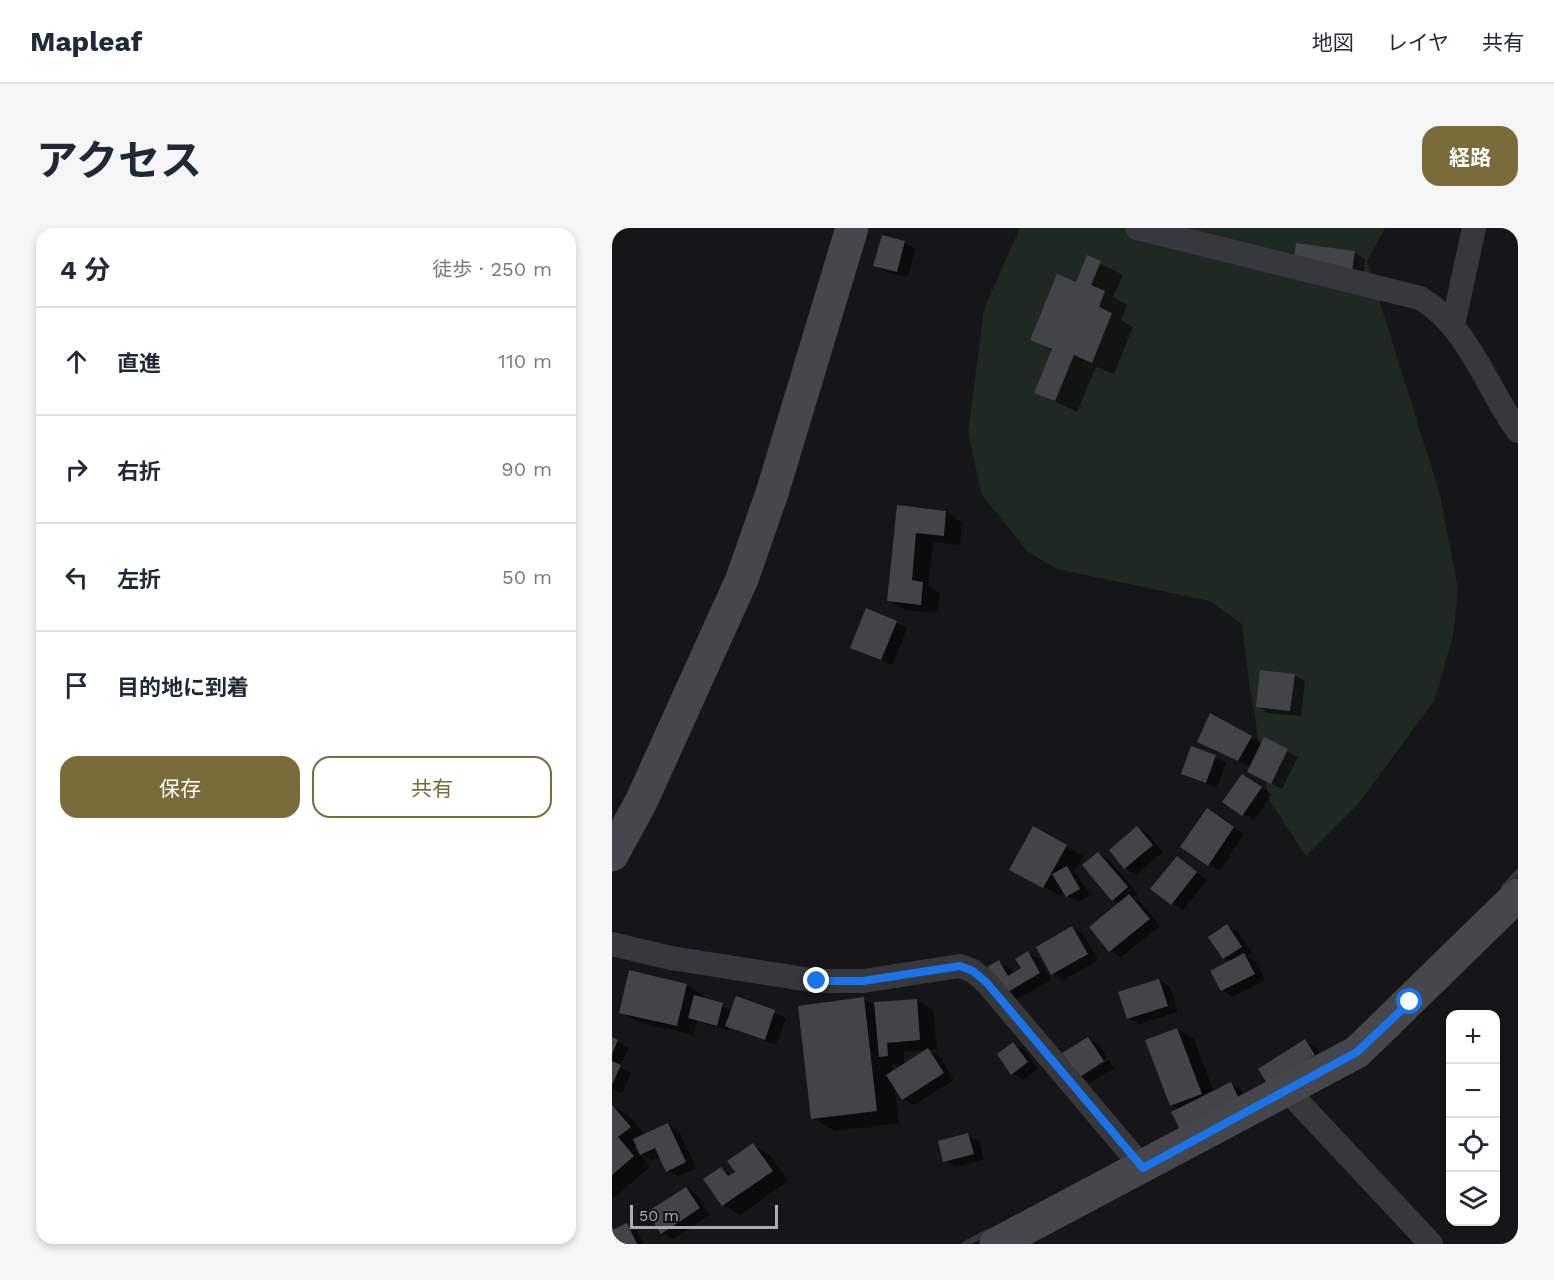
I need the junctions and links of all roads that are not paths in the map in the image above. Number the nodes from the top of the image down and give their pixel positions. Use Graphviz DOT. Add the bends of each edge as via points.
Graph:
graph roads {
  1 [pos="852,228"];
  2 [pos="1137,228"];
  3 [pos="1474,228"];
  4 [pos="1453,325"];
  5 [pos="1518,431"];
  6 [pos="612,855"];
  7 [pos="1518,895"];
  8 [pos="612,944"];
  9 [pos="1287,1090"];
  10 [pos="1143,1168"];
  11 [pos="996,1244"];
  12 [pos="1431,1244"];
  1 -- 6 [label="street" via="742,579 641,802"];
  2 -- 4 [label="street" via="1420,298"];
  3 -- 4 [label="street"];
  4 -- 5 [label="street"];
  7 -- 9 [label="street" via="1357,1052"];
  8 -- 10 [label="street" via="671,958 817,981 863,981 960,966 973,971"];
  9 -- 10 [label="street"];
  9 -- 12 [label="street"];
  10 -- 11 [label="street"];
}
